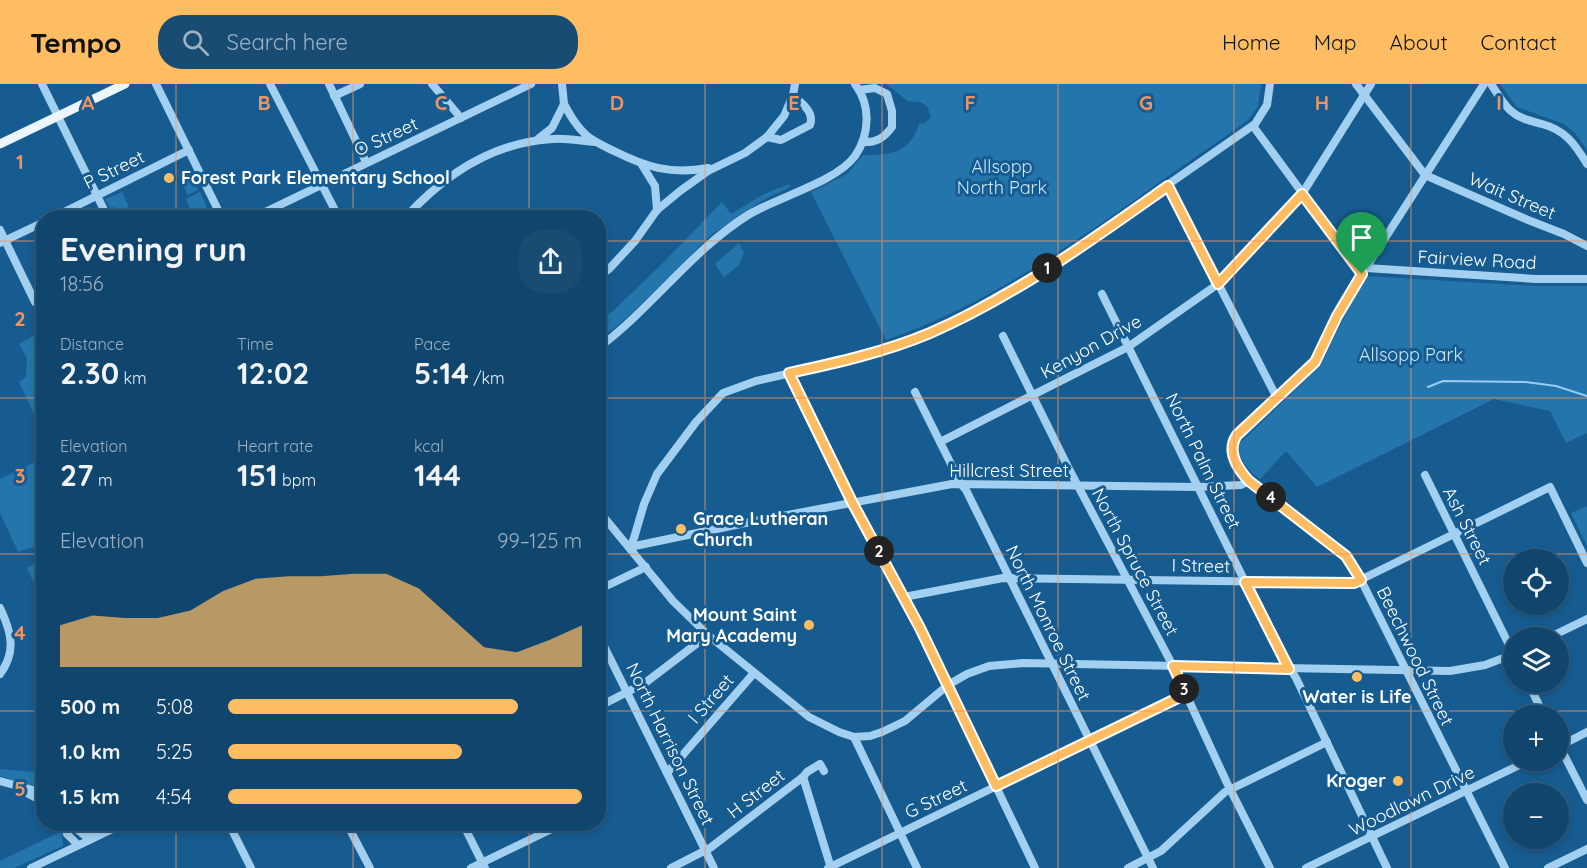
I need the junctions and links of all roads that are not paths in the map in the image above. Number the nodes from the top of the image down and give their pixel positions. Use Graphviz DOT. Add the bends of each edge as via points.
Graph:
graph roads {
  1 [pos="42,84"];
  2 [pos="124,84"];
  3 [pos="156,84"];
  4 [pos="270,84"];
  5 [pos="329,84"];
  6 [pos="360,84"];
  7 [pos="432,84"];
  8 [pos="531,84"];
  9 [pos="562,84"];
  10 [pos="795,84"];
  11 [pos="1270,84"];
  12 [pos="1356,84"];
  13 [pos="1371,84"];
  14 [pos="1484,84"];
  15 [pos="1491,84"];
  16 [pos="857,87"];
  17 [pos="793,95"];
  18 [pos="1364,95"];
  19 [pos="334,96"];
  20 [pos="564,104"];
  21 [pos="58,116"];
  22 [pos="461,118"];
  23 [pos="1253,126"];
  24 [pos="767,137"];
  25 [pos="534,141"];
  26 [pos="595,142"];
  27 [pos="863,142"];
  28 [pos="0,144"];
  29 [pos="189,150"];
  30 [pos="366,162"];
  31 [pos="1587,164"];
  32 [pos="642,165"];
  33 [pos="716,166"];
  34 [pos="1425,175"];
  35 [pos="322,185"];
  36 [pos="1168,186"];
  37 [pos="1302,194"];
  38 [pos="97,195"];
  39 [pos="68,210"];
  40 [pos="104,210"];
  41 [pos="218,210"];
  42 [pos="270,210"];
  43 [pos="334,210"];
  44 [pos="413,210"];
  45 [pos="657,210"];
  46 [pos="36,226"];
  47 [pos="0,230"];
  48 [pos="2,242"];
  49 [pos="1587,246"];
  50 [pos="606,270"];
  51 [pos="1364,271"];
  52 [pos="1587,279"];
  53 [pos="1218,284"];
  54 [pos="1102,294"];
  55 [pos="35,302"];
  56 [pos="1003,336"];
  57 [pos="606,341"];
  58 [pos="1128,347"];
  59 [pos="789,373"];
  60 [pos="915,393"];
  61 [pos="1032,396"];
  62 [pos="1277,398"];
  63 [pos="940,442"];
  64 [pos="1425,475"];
  65 [pos="1249,481"];
  66 [pos="961,484"];
  67 [pos="1078,486"];
  68 [pos="1198,488"];
  69 [pos="852,502"];
  70 [pos="606,519"];
  71 [pos="1455,534"];
  72 [pos="648,543"];
  73 [pos="630,547"];
  74 [pos="1587,563"];
  75 [pos="644,564"];
  76 [pos="1010,578"];
  77 [pos="1126,580"];
  78 [pos="1361,580"];
  79 [pos="1245,582"];
  80 [pos="606,585"];
  81 [pos="904,597"];
  82 [pos="0,608"];
  83 [pos="1587,619"];
  84 [pos="1569,628"];
  85 [pos="1503,633"];
  86 [pos="708,635"];
  87 [pos="606,650"];
  88 [pos="1503,658"];
  89 [pos="1052,664"];
  90 [pos="1173,666"];
  91 [pos="1289,669"];
  92 [pos="1405,671"];
  93 [pos="754,672"];
  94 [pos="0,674"];
  95 [pos="948,685"];
  96 [pos="627,692"];
  97 [pos="1186,694"];
  98 [pos="606,703"];
  99 [pos="1587,732"];
  100 [pos="854,737"];
  101 [pos="1569,740"];
  102 [pos="1089,741"];
  103 [pos="1327,742"];
  104 [pos="1569,765"];
  105 [pos="824,771"];
  106 [pos="1507,771"];
  107 [pos="667,773"];
  108 [pos="803,777"];
  109 [pos="0,781"];
  110 [pos="996,786"];
  111 [pos="17,787"];
  112 [pos="1231,789"];
  113 [pos="36,791"];
  114 [pos="1466,791"];
  115 [pos="36,798"];
  116 [pos="1587,800"];
  117 [pos="66,831"];
  118 [pos="76,831"];
  119 [pos="80,831"];
  120 [pos="108,831"];
  121 [pos="232,831"];
  122 [pos="352,831"];
  123 [pos="467,831"];
  124 [pos="549,831"];
  125 [pos="901,833"];
  126 [pos="67,834"];
  127 [pos="99,835"];
  128 [pos="1372,837"];
  129 [pos="78,845"];
  130 [pos="1587,849"];
  131 [pos="706,851"];
  132 [pos="63,853"];
  133 [pos="1148,858"];
  134 [pos="484,865"];
  135 [pos="31,868"];
  136 [pos="251,868"];
  137 [pos="370,868"];
  138 [pos="471,868"];
  139 [pos="671,868"];
  140 [pos="714,868"];
  141 [pos="830,868"];
  142 [pos="917,868"];
  143 [pos="1035,868"];
  144 [pos="1128,868"];
  145 [pos="1153,868"];
  146 [pos="1270,868"];
  147 [pos="1306,868"];
  148 [pos="1387,868"];
  149 [pos="1505,868"];
  150 [pos="1548,868"];
  1 -- 21 [label="street"];
  2 -- 21 [label="main road"];
  3 -- 29 [label="street"];
  4 -- 35 [label="street"];
  5 -- 19 [label="street"];
  6 -- 19 [label="street"];
  7 -- 22 [label="street"];
  8 -- 22 [label="street, O Street"];
  9 -- 20 [label="street"];
  10 -- 17 [label="street"];
  11 -- 23 [label="street" via="1264,112"];
  12 -- 18 [label="street"];
  13 -- 18 [label="street, Kenyon Drive"];
  14 -- 34 [label="street, Beechwood Street"];
  15 -- 31 [label="street" via="1512,112 1566,134"];
  16 -- 27 [label="street" via="866,111"];
  16 -- 27 [label="street" via="884,92 889,98 892,120 892,127 881,138"];
  17 -- 24 [label="street" via="784,116"];
  17 -- 24 [label="street" via="811,115 812,122 781,140"];
  18 -- 34 [label="street"];
  18 -- 37 [label="street, Kenyon Drive"];
  19 -- 30 [label="street"];
  20 -- 25 [label="street" via="552,128"];
  20 -- 26 [label="street" via="578,126"];
  21 -- 28 [label="main road"];
  21 -- 38 [label="street"];
  22 -- 30 [label="street, O Street"];
  23 -- 36 [label="street"];
  23 -- 37 [label="street"];
  24 -- 33 [label="street" via="745,153"];
  25 -- 26 [label="street"];
  25 -- 44 [label="street" via="468,164 433,189"];
  26 -- 32 [label="street"];
  27 -- 57 [label="street" via="840,171 768,204 723,233"];
  29 -- 38 [label="street, P Street"];
  29 -- 41 [label="street"];
  30 -- 35 [label="street, O Street"];
  32 -- 33 [label="street" via="681,170"];
  32 -- 45 [label="street" via="655,186"];
  33 -- 45 [label="street"];
  34 -- 49 [label="street, Wait Street"];
  34 -- 51 [label="street, Beechwood Street"];
  35 -- 42 [label="street, O Street"];
  35 -- 43 [label="street"];
  36 -- 53 [label="street"];
  36 -- 59 [label="street" via="1054,264 947,325 844,361"];
  37 -- 51 [label="street"];
  37 -- 53 [label="street, Kenyon Drive"];
  38 -- 39 [label="street, P Street"];
  38 -- 40 [label="street"];
  45 -- 50 [label="street" via="635,241"];
  46 -- 48 [label="street"];
  47 -- 48 [label="street"];
  48 -- 55 [label="street"];
  51 -- 52 [label="street, Fairview Road"];
  51 -- 62 [label="street, Beechwood Street" via="1315,362"];
  53 -- 58 [label="street, Kenyon Drive"];
  53 -- 62 [label="street"];
  54 -- 58 [label="street, North Palm Street"];
  56 -- 61 [label="street, North Spruce Street"];
  58 -- 61 [label="street, Kenyon Drive"];
  58 -- 68 [label="street, North Palm Street"];
  59 -- 69 [label="street"];
  59 -- 73 [label="street" via="734,387 713,402 657,474"];
  60 -- 63 [label="street, North Monroe Street"];
  61 -- 63 [label="street, Kenyon Drive"];
  61 -- 67 [label="street, North Spruce Street"];
  62 -- 65 [label="street, Beechwood Street" via="1232,443 1233,457"];
  63 -- 66 [label="street, North Monroe Street"];
  64 -- 71 [label="street, Ash Street"];
  65 -- 68 [label="street, Hillcrest Street"];
  65 -- 78 [label="street, Beechwood Street" via="1346,556"];
  66 -- 67 [label="street, Hillcrest Street"];
  66 -- 69 [label="street, Hillcrest Street"];
  66 -- 76 [label="street, North Monroe Street"];
  67 -- 68 [label="street, Hillcrest Street"];
  67 -- 77 [label="street, North Spruce Street"];
  68 -- 79 [label="street, North Palm Street"];
  69 -- 72 [label="street, Hillcrest Street"];
  69 -- 81 [label="street"];
  70 -- 73 [label="street"];
  71 -- 74 [label="street, I Street" via="1550,487"];
  71 -- 78 [label="street, I Street"];
  71 -- 85 [label="street, Ash Street"];
  72 -- 73 [label="street, Hillcrest Street"];
  72 -- 75 [label="street"];
  73 -- 75 [label="street"];
  75 -- 80 [label="street"];
  75 -- 86 [label="street" via="673,601"];
  76 -- 77 [label="street, I Street"];
  76 -- 81 [label="street, I Street"];
  76 -- 89 [label="street, North Monroe Street"];
  77 -- 79 [label="street, I Street"];
  77 -- 90 [label="street, North Spruce Street"];
  78 -- 79 [label="street, I Street"];
  78 -- 92 [label="street, Beechwood Street"];
  79 -- 91 [label="street, North Palm Street"];
  81 -- 95 [label="street"];
  82 -- 94 [label="street" via="12,641"];
  83 -- 84 [label="street"];
  86 -- 93 [label="street"];
  86 -- 96 [label="street"];
  87 -- 96 [label="street, North Harrison Street"];
  88 -- 92 [label="street" via="1464,670"];
  89 -- 90 [label="street"];
  89 -- 95 [label="street" via="989,666"];
  89 -- 102 [label="street, North Monroe Street"];
  90 -- 91 [label="street"];
  90 -- 97 [label="street, North Spruce Street"];
  91 -- 92 [label="street"];
  91 -- 103 [label="street, North Palm Street"];
  92 -- 114 [label="street, Beechwood Street"];
  93 -- 100 [label="street" via="818,723"];
  93 -- 107 [label="street, I Street"];
  95 -- 100 [label="street" via="899,725 870,736"];
  95 -- 110 [label="street"];
  96 -- 98 [label="street"];
  96 -- 107 [label="street, North Harrison Street"];
  97 -- 102 [label="street, G Street"];
  97 -- 112 [label="street, North Spruce Street"];
  99 -- 101 [label="street"];
  100 -- 125 [label="street"];
  102 -- 110 [label="street, G Street"];
  102 -- 133 [label="street, North Monroe Street"];
  103 -- 112 [label="street"];
  103 -- 128 [label="street, North Palm Street"];
  104 -- 116 [label="street"];
  105 -- 108 [label="street, H Street" via="820,764"];
  106 -- 114 [label="street, Woodlawn Drive"];
  107 -- 131 [label="street, North Harrison Street"];
  108 -- 131 [label="street, H Street"];
  108 -- 141 [label="street"];
  109 -- 111 [label="street"];
  110 -- 125 [label="street, G Street"];
  110 -- 143 [label="street"];
  111 -- 113 [label="street"];
  111 -- 115 [label="street"];
  112 -- 133 [label="street"];
  112 -- 146 [label="street, North Spruce Street"];
  114 -- 128 [label="street, Woodlawn Drive"];
  114 -- 149 [label="street, Beechwood Street"];
  117 -- 126 [label="street"];
  118 -- 129 [label="street"];
  119 -- 127 [label="street" via="84,835"];
  120 -- 127 [label="street"];
  121 -- 136 [label="street"];
  122 -- 137 [label="street"];
  123 -- 134 [label="street"];
  124 -- 134 [label="street"];
  125 -- 141 [label="street, G Street"];
  125 -- 142 [label="street"];
  126 -- 129 [label="street"];
  126 -- 132 [label="street" via="69,841"];
  127 -- 129 [label="street"];
  128 -- 147 [label="street, Woodlawn Drive"];
  128 -- 148 [label="street, North Palm Street"];
  129 -- 132 [label="street"];
  130 -- 150 [label="street"];
  131 -- 139 [label="street, H Street"];
  131 -- 140 [label="street, North Harrison Street"];
  132 -- 135 [label="street"];
  133 -- 144 [label="street"];
  133 -- 145 [label="street, North Monroe Street"];
  134 -- 138 [label="street"];
}
